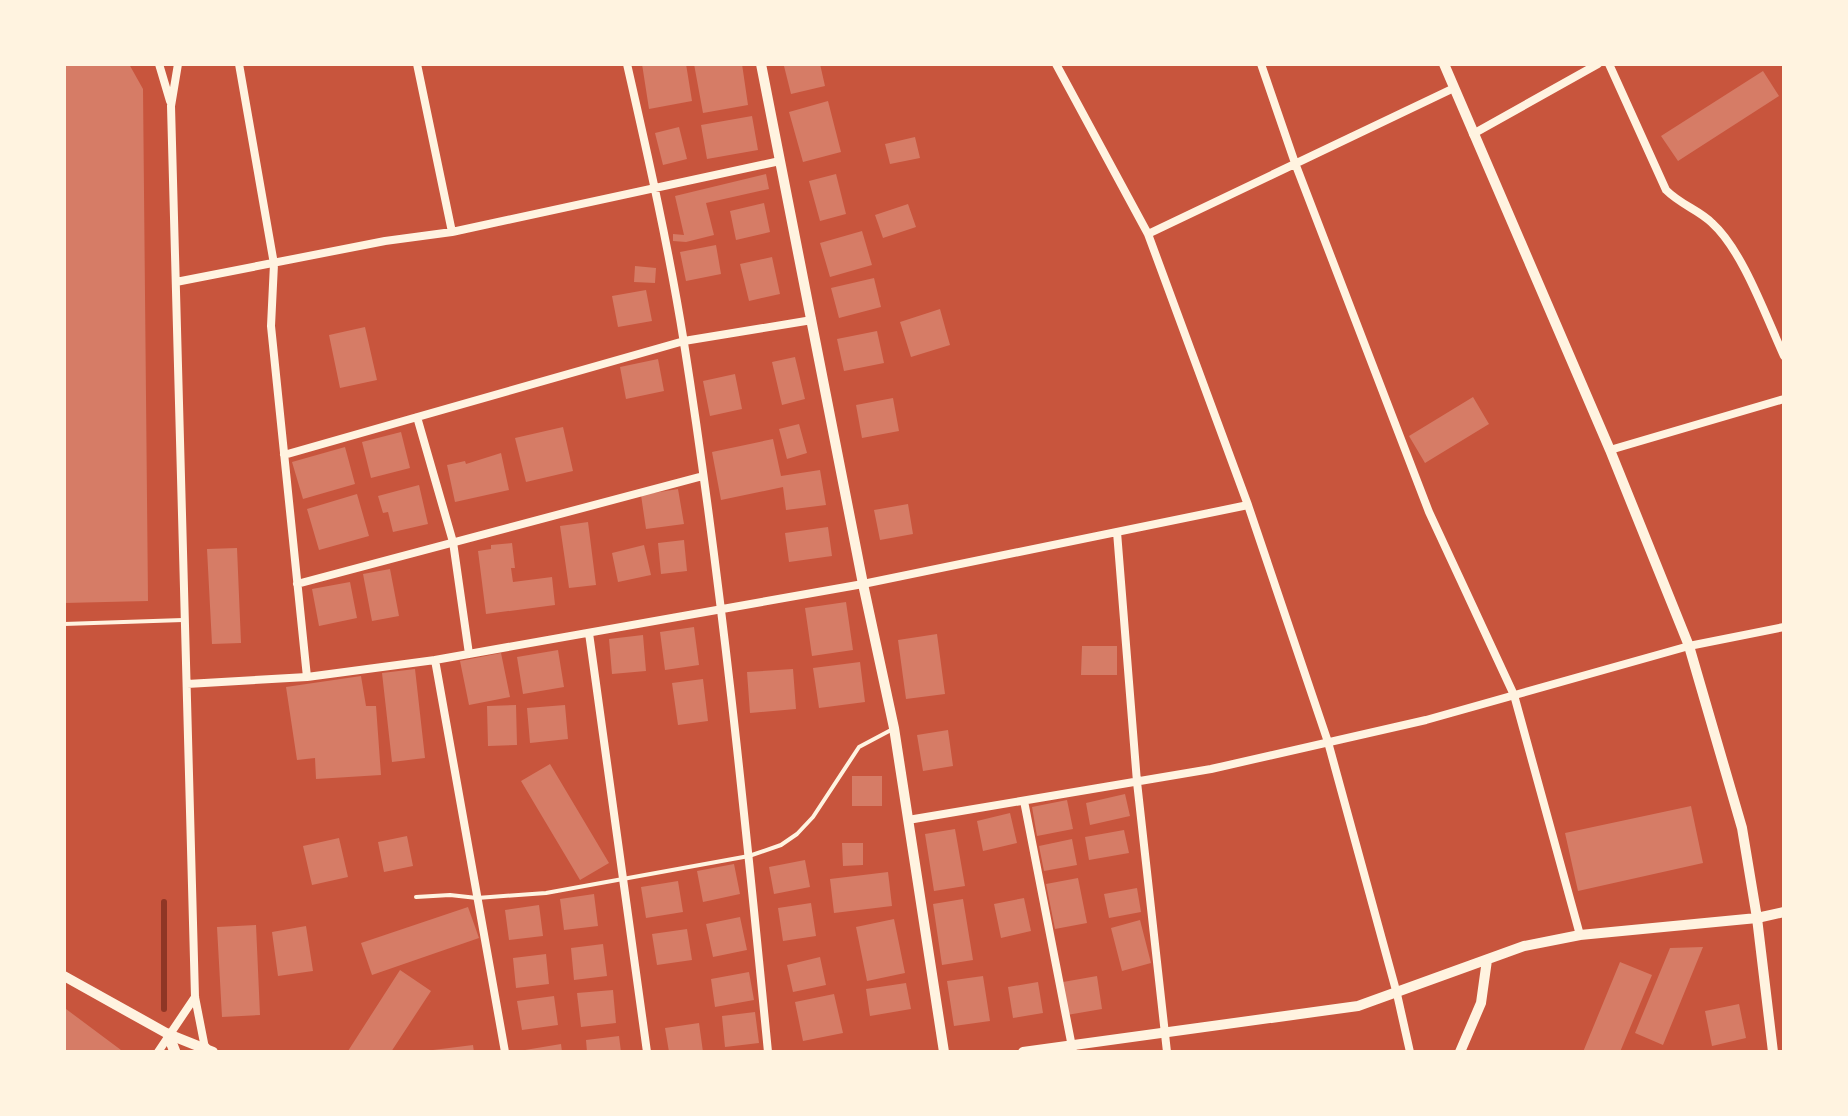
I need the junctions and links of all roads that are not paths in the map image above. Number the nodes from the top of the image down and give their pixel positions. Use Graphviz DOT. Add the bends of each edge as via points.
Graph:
graph roads {
  1 [pos="159,64"];
  2 [pos="178,64"];
  3 [pos="239,64"];
  4 [pos="417,64"];
  5 [pos="627,64"];
  6 [pos="761,64"];
  7 [pos="1056,64"];
  8 [pos="1261,64"];
  9 [pos="1444,64"];
  10 [pos="1598,64"];
  11 [pos="1609,64"];
  12 [pos="1454,88"];
  13 [pos="171,106"];
  14 [pos="1473,134"];
  15 [pos="780,161"];
  16 [pos="1295,163"];
  17 [pos="655,187"];
  18 [pos="452,232"];
  19 [pos="1148,234"];
  20 [pos="274,264"];
  21 [pos="176,282"];
  22 [pos="812,320"];
  23 [pos="684,341"];
  24 [pos="1784,356"];
  25 [pos="1784,399"];
  26 [pos="417,417"];
  27 [pos="1610,450"];
  28 [pos="284,455"];
  29 [pos="703,476"];
  30 [pos="1248,505"];
  31 [pos="1117,532"];
  32 [pos="453,542"];
  33 [pos="297,584"];
  34 [pos="863,584"];
  35 [pos="722,610"];
  36 [pos="185,620"];
  37 [pos="64,624"];
  38 [pos="1784,627"];
  39 [pos="589,633"];
  40 [pos="1689,646"];
  41 [pos="469,654"];
  42 [pos="435,660"];
  43 [pos="307,677"];
  44 [pos="187,684"];
  45 [pos="1514,695"];
  46 [pos="894,728"];
  47 [pos="1328,742"];
  48 [pos="1137,782"];
  49 [pos="1024,801"];
  50 [pos="908,820"];
  51 [pos="749,856"];
  52 [pos="623,880"];
  53 [pos="416,897"];
  54 [pos="477,898"];
  55 [pos="1784,912"];
  56 [pos="1757,918"];
  57 [pos="1580,935"];
  58 [pos="1487,960"];
  59 [pos="64,976"];
  60 [pos="1397,994"];
  61 [pos="195,997"];
  62 [pos="168,1034"];
  63 [pos="1164,1034"];
  64 [pos="1072,1050"];
  65 [pos="208,1051"];
  66 [pos="158,1052"];
  67 [pos="175,1052"];
  68 [pos="505,1052"];
  69 [pos="647,1052"];
  70 [pos="768,1052"];
  71 [pos="944,1052"];
  72 [pos="1023,1052"];
  73 [pos="1167,1052"];
  74 [pos="1410,1052"];
  75 [pos="1460,1052"];
  76 [pos="1773,1052"];
  1 -- 13 [label="street"];
  2 -- 13 [label="street"];
  3 -- 20 [label="street"];
  4 -- 18 [label="street"];
  5 -- 17 [label="street"];
  6 -- 15 [label="street"];
  7 -- 19 [label="street"];
  8 -- 16 [label="street"];
  9 -- 12 [label="street"];
  10 -- 14 [label="street"];
  11 -- 24 [label="street" via="1666,190 1711,221 1732,245"];
  12 -- 14 [label="street"];
  12 -- 16 [label="street"];
  13 -- 21 [label="street"];
  14 -- 27 [label="street"];
  15 -- 17 [label="street"];
  15 -- 22 [label="street"];
  16 -- 19 [label="street"];
  16 -- 45 [label="street" via="1429,512"];
  17 -- 18 [label="street"];
  17 -- 23 [label="street"];
  18 -- 20 [label="street"];
  19 -- 30 [label="street"];
  20 -- 21 [label="street"];
  20 -- 28 [label="street" via="271,326"];
  21 -- 36 [label="street"];
  22 -- 23 [label="street"];
  22 -- 34 [label="street"];
  23 -- 26 [label="street"];
  23 -- 29 [label="street"];
  25 -- 27 [label="street"];
  26 -- 28 [label="street"];
  26 -- 32 [label="street"];
  27 -- 40 [label="street"];
  28 -- 33 [label="street"];
  29 -- 32 [label="street"];
  29 -- 35 [label="street"];
  30 -- 31 [label="street"];
  30 -- 47 [label="street"];
  31 -- 34 [label="street"];
  31 -- 48 [label="street"];
  32 -- 33 [label="street"];
  32 -- 41 [label="street"];
  33 -- 43 [label="street"];
  34 -- 35 [label="street"];
  34 -- 46 [label="street"];
  35 -- 39 [label="street"];
  35 -- 51 [label="street"];
  36 -- 37 [label="lane"];
  36 -- 44 [label="street"];
  38 -- 40 [label="street"];
  39 -- 41 [label="street"];
  39 -- 52 [label="street"];
  40 -- 45 [label="street"];
  40 -- 56 [label="street" via="1742,828"];
  41 -- 42 [label="street"];
  42 -- 43 [label="street"];
  42 -- 54 [label="street"];
  43 -- 44 [label="street"];
  44 -- 61 [label="street"];
  45 -- 47 [label="street"];
  45 -- 57 [label="street"];
  46 -- 50 [label="street"];
  46 -- 51 [label="lane" via="859,747 797,834"];
  47 -- 48 [label="street"];
  47 -- 60 [label="street"];
  48 -- 49 [label="street"];
  48 -- 63 [label="street"];
  49 -- 50 [label="street"];
  49 -- 64 [label="street"];
  50 -- 71 [label="street"];
  51 -- 52 [label="lane"];
  51 -- 70 [label="street"];
  52 -- 54 [label="lane"];
  52 -- 69 [label="street"];
  53 -- 54 [label="lane"];
  54 -- 68 [label="street"];
  55 -- 56 [label="street"];
  56 -- 57 [label="street"];
  56 -- 76 [label="street"];
  57 -- 58 [label="street"];
  58 -- 60 [label="street"];
  58 -- 75 [label="street" via="1481,1003"];
  59 -- 62 [label="street"];
  60 -- 63 [label="street" via="1358,1006"];
  60 -- 74 [label="street"];
  61 -- 62 [label="street"];
  61 -- 65 [label="street"];
  62 -- 65 [label="street"];
  62 -- 66 [label="street"];
  62 -- 67 [label="main road"];
  63 -- 64 [label="street"];
  63 -- 73 [label="street"];
  64 -- 72 [label="street"];
}
